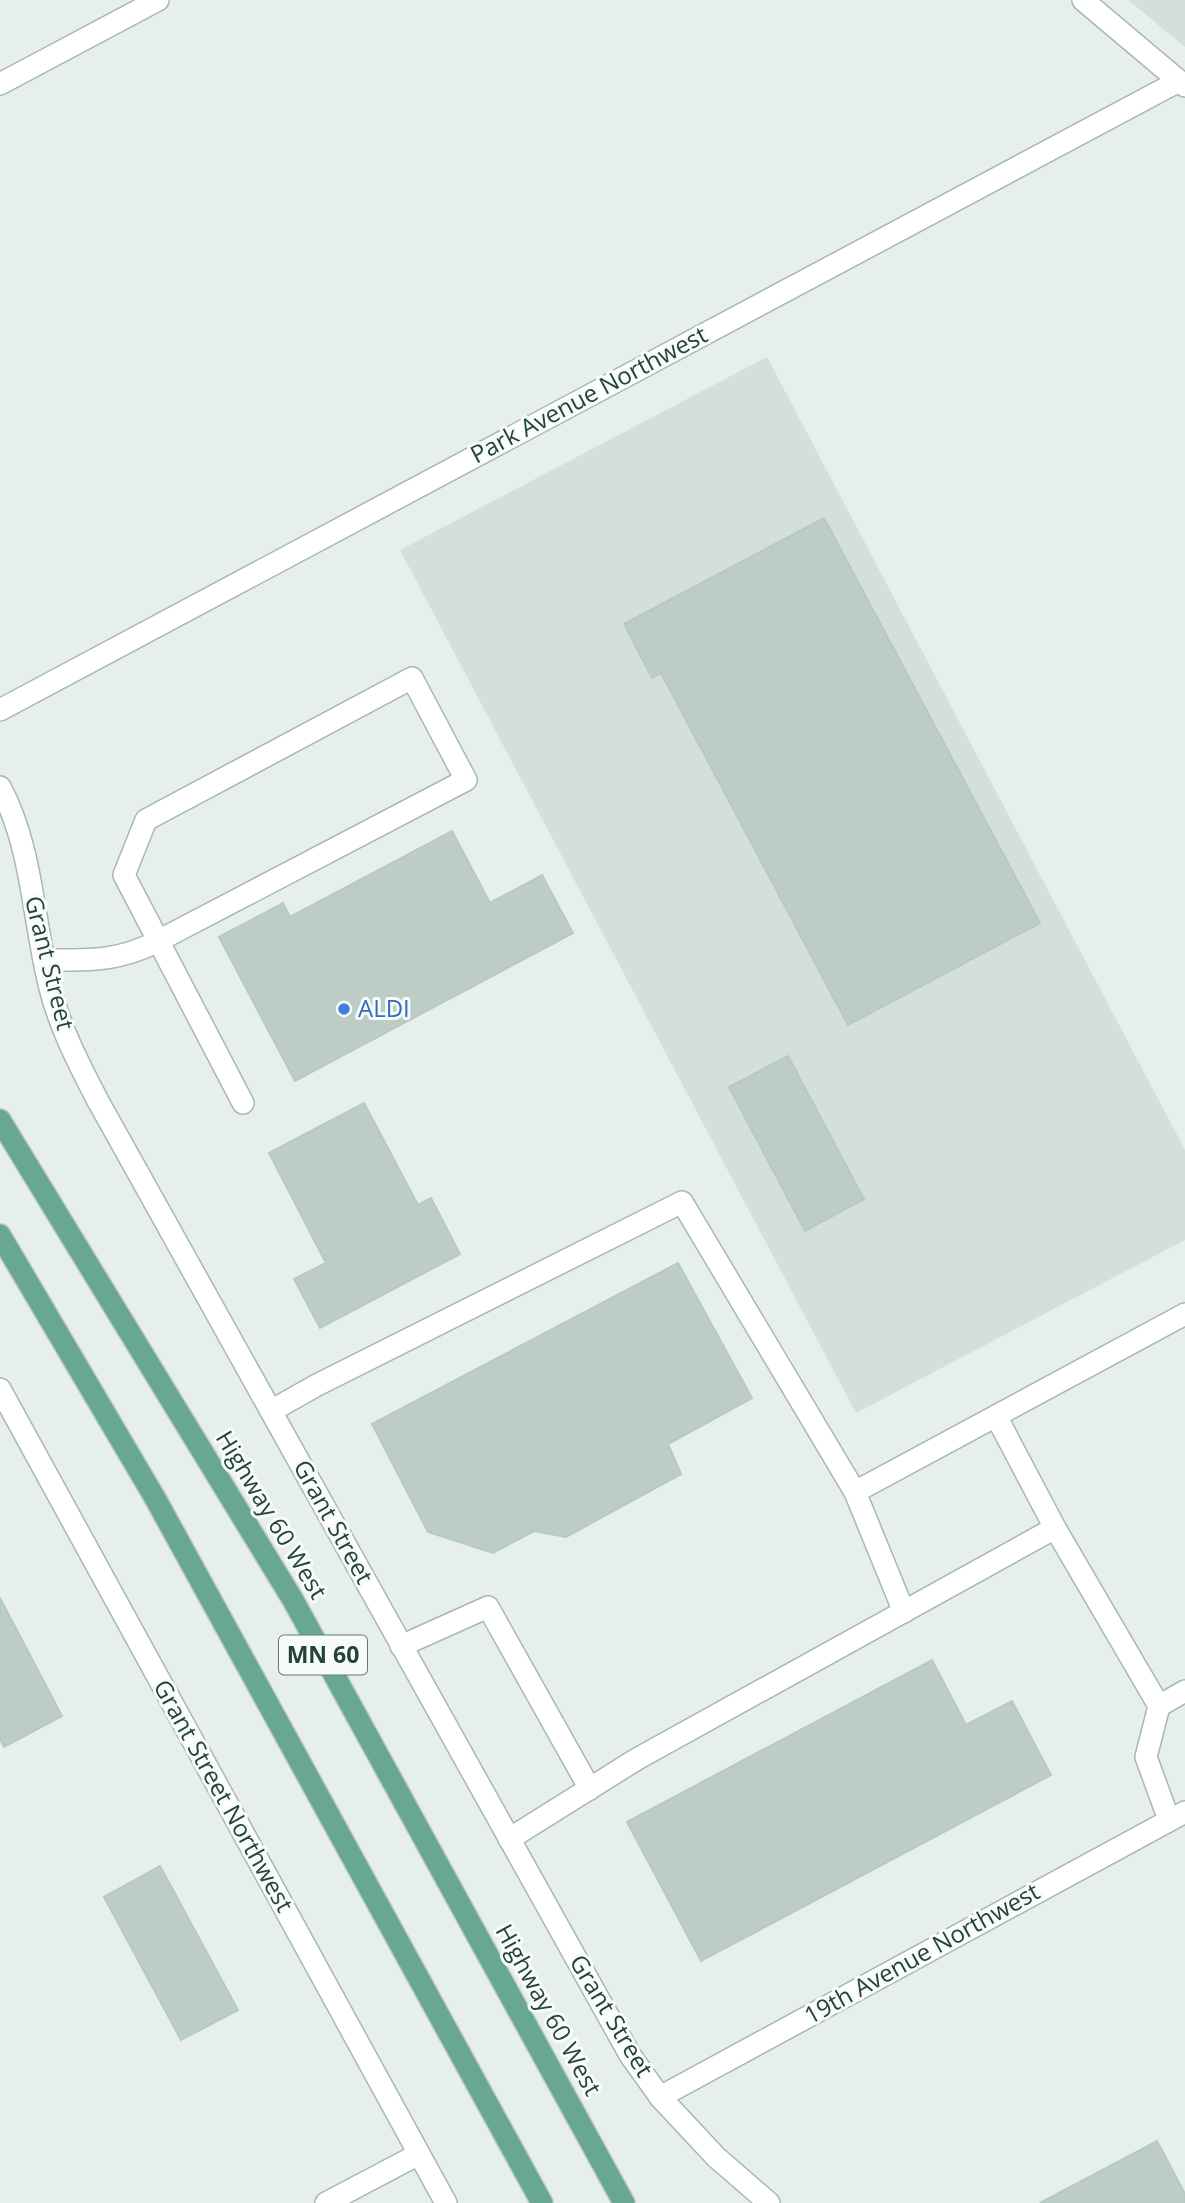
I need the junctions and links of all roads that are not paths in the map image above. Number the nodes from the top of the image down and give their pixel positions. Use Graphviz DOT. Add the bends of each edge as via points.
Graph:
graph roads {
  1 [pos="158,0"];
  2 [pos="1083,0"];
  3 [pos="1182,83"];
  4 [pos="0,84"];
  5 [pos="0,710"];
  6 [pos="0,787"];
  7 [pos="158,941"];
  8 [pos="44,960"];
  9 [pos="243,1103"];
  10 [pos="0,1120"];
  11 [pos="0,1235"];
  12 [pos="1185,1314"];
  13 [pos="0,1389"];
  14 [pos="271,1411"];
  15 [pos="996,1416"];
  16 [pos="855,1492"];
  17 [pos="1055,1528"];
  18 [pos="904,1612"];
  19 [pos="401,1646"];
  20 [pos="1185,1692"];
  21 [pos="1159,1706"];
  22 [pos="590,1788"];
  23 [pos="1177,1816"];
  24 [pos="509,1839"];
  25 [pos="660,2097"];
  26 [pos="419,2154"];
  27 [pos="352,2197"];
  28 [pos="326,2203"];
  29 [pos="446,2203"];
  30 [pos="542,2203"];
  31 [pos="624,2203"];
  32 [pos="769,2203"];
  1 -- 4 [label="street"];
  2 -- 3 [label="street"];
  3 -- 5 [label="street, Park Avenue Northwest"];
  6 -- 8 [label="street, Grant Street" via="24,852"];
  7 -- 7 [label="street" via="466,780 412,678 146,820 124,875"];
  7 -- 8 [label="street" via="136,953 101,960"];
  7 -- 9 [label="street"];
  8 -- 14 [label="street, Grant Street" via="64,1035 97,1101"];
  10 -- 31 [label="main road, Highway 60 West / MN 60" via="293,1600"];
  11 -- 30 [label="main road, MN 60" via="162,1510"];
  12 -- 15 [label="street"];
  13 -- 26 [label="street, Grant Street Northwest"];
  14 -- 16 [label="street" via="682,1202"];
  14 -- 19 [label="street, Grant Street"];
  15 -- 16 [label="street"];
  15 -- 17 [label="street"];
  16 -- 18 [label="street"];
  17 -- 18 [label="street"];
  17 -- 21 [label="street"];
  18 -- 22 [label="street"];
  19 -- 22 [label="street" via="488,1606"];
  19 -- 24 [label="street, Grant Street"];
  20 -- 21 [label="street"];
  21 -- 23 [label="street" via="1146,1757"];
  22 -- 24 [label="street"];
  23 -- 25 [label="street, 19th Avenue Northwest"];
  24 -- 25 [label="street, Grant Street" via="630,2055"];
  25 -- 32 [label="street, Grant Street" via="716,2157"];
  26 -- 27 [label="street"];
  26 -- 29 [label="street, Grant Street Northwest"];
  27 -- 28 [label="street"];
}
